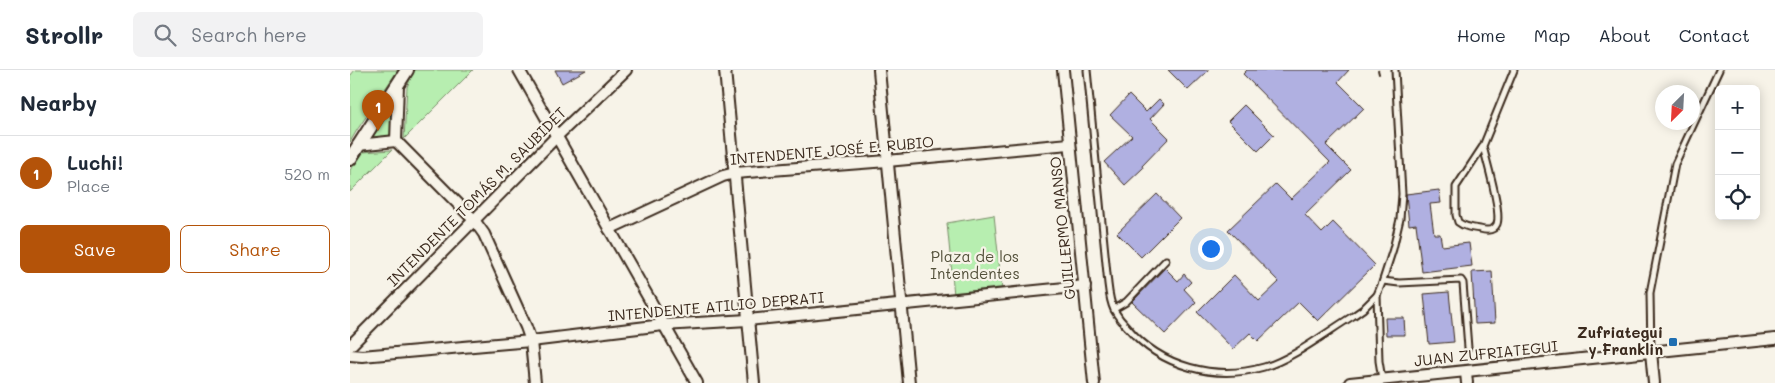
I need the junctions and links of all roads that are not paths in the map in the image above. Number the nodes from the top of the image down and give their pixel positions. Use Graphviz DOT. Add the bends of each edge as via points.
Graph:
graph roads {
  1 [pos="407,70"];
  2 [pos="519,70"];
  3 [pos="626,70"];
  4 [pos="725,70"];
  5 [pos="879,70"];
  6 [pos="1063,70"];
  7 [pos="1087,70"];
  8 [pos="1395,70"];
  9 [pos="1514,70"];
  10 [pos="1719,70"];
  11 [pos="399,82"];
  12 [pos="557,136"];
  13 [pos="396,141"];
  14 [pos="1069,144"];
  15 [pos="358,145"];
  16 [pos="1483,146"];
  17 [pos="350,159"];
  18 [pos="887,161"];
  19 [pos="734,173"];
  20 [pos="474,220"];
  21 [pos="609,229"];
  22 [pos="1166,260"];
  23 [pos="1383,281"];
  24 [pos="1085,286"];
  25 [pos="1377,295"];
  26 [pos="901,304"];
  27 [pos="1114,310"];
  28 [pos="748,320"];
  29 [pos="663,326"];
  30 [pos="1775,339"];
  31 [pos="531,341"];
  32 [pos="350,346"];
  33 [pos="1468,348"];
  34 [pos="1651,352"];
  35 [pos="350,355"];
  36 [pos="1466,372"];
  37 [pos="1382,379"];
  38 [pos="535,383"];
  39 [pos="697,383"];
  40 [pos="754,383"];
  41 [pos="909,383"];
  42 [pos="1094,383"];
  43 [pos="1350,383"];
  44 [pos="1467,383"];
  45 [pos="1654,383"];
  1 -- 11 [label="street"];
  2 -- 12 [label="street"];
  3 -- 12 [label="street, INTENDENTE TOMÁS M. SAUBIDET"];
  4 -- 19 [label="street"];
  5 -- 18 [label="street"];
  6 -- 14 [label="street, GUILLERMO MANSO"];
  7 -- 27 [label="lane" via="1108,284"];
  8 -- 23 [label="lane" via="1402,194 1400,219"];
  9 -- 16 [label="lane"];
  10 -- 34 [label="lane" via="1676,164 1650,293"];
  11 -- 13 [label="street"];
  11 -- 15 [label="street"];
  12 -- 20 [label="street, INTENDENTE TOMÁS M. SAUBIDET"];
  12 -- 21 [label="street"];
  13 -- 15 [label="street"];
  13 -- 20 [label="street"];
  14 -- 18 [label="street, INTENDENTE JOSÉ E. RUBIO"];
  14 -- 24 [label="street, GUILLERMO MANSO"];
  15 -- 17 [label="street"];
  16 -- 16 [label="lane" via="1456,187 1456,214 1463,226 1491,230 1498,218"];
  18 -- 19 [label="street, INTENDENTE JOSÉ E. RUBIO"];
  18 -- 26 [label="street"];
  19 -- 21 [label="street, INTENDENTE JOSÉ E. RUBIO"];
  19 -- 28 [label="street"];
  20 -- 31 [label="street" via="484,234"];
  20 -- 32 [label="street, INTENDENTE TOMÁS M. SAUBIDET"];
  21 -- 29 [label="street"];
  22 -- 27 [label="lane" via="1126,302"];
  23 -- 25 [label="lane"];
  23 -- 33 [label="lane" via="1461,280 1464,283"];
  24 -- 26 [label="street, INTENDENTE ATILIO DEPRATI"];
  24 -- 42 [label="street, GUILLERMO MANSO"];
  25 -- 27 [label="lane" via="1353,316 1280,361 1246,371 1222,373 1179,365 1161,356 1142,344"];
  25 -- 37 [label="lane"];
  26 -- 28 [label="street, INTENDENTE ATILIO DEPRATI"];
  26 -- 41 [label="street"];
  28 -- 29 [label="street, INTENDENTE ATILIO DEPRATI"];
  28 -- 40 [label="street"];
  29 -- 31 [label="street, INTENDENTE ATILIO DEPRATI"];
  29 -- 39 [label="street"];
  30 -- 34 [label="street, JUAN ZUFRIATEGUI"];
  31 -- 35 [label="street, INTENDENTE ATILIO DEPRATI"];
  31 -- 38 [label="street"];
  34 -- 36 [label="street, JUAN ZUFRIATEGUI"];
  34 -- 45 [label="street"];
  36 -- 37 [label="street, JUAN ZUFRIATEGUI"];
  36 -- 44 [label="street"];
  37 -- 43 [label="street, JUAN ZUFRIATEGUI"];
}
